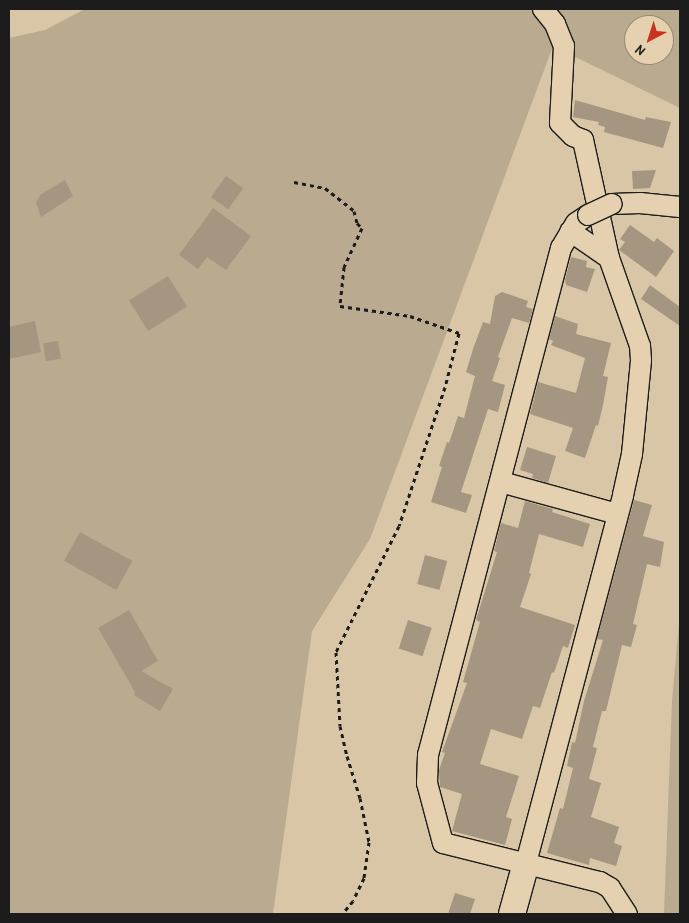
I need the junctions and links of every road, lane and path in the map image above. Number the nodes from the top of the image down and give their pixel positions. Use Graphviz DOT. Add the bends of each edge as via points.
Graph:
graph roads {
  1 [pos="543,9"];
  2 [pos="294,182"];
  3 [pos="680,206"];
  4 [pos="570,231"];
  5 [pos="609,258"];
  6 [pos="501,482"];
  7 [pos="618,514"];
  8 [pos="526,863"];
  9 [pos="342,914"];
  10 [pos="512,914"];
  11 [pos="627,914"];
  1 -- 5 [label="street" via="555,24 564,46 560,123 573,136 583,140"];
  2 -- 9 [label="path" via="326,188 354,211 357,224 362,228 344,267 340,306 410,316 459,333 399,526 336,652 340,726 369,842 364,878 353,901"];
  3 -- 4 [label="street, bridge" via="612,204 588,215"];
  4 -- 5 [label="street"];
  4 -- 6 [label="street" via="561,248"];
  5 -- 7 [label="street" via="640,346 641,360 632,454"];
  6 -- 7 [label="street"];
  6 -- 8 [label="street" via="428,755 427,783 443,843"];
  7 -- 8 [label="street"];
  8 -- 10 [label="street"];
  8 -- 11 [label="street" via="600,882 610,888"];
}
